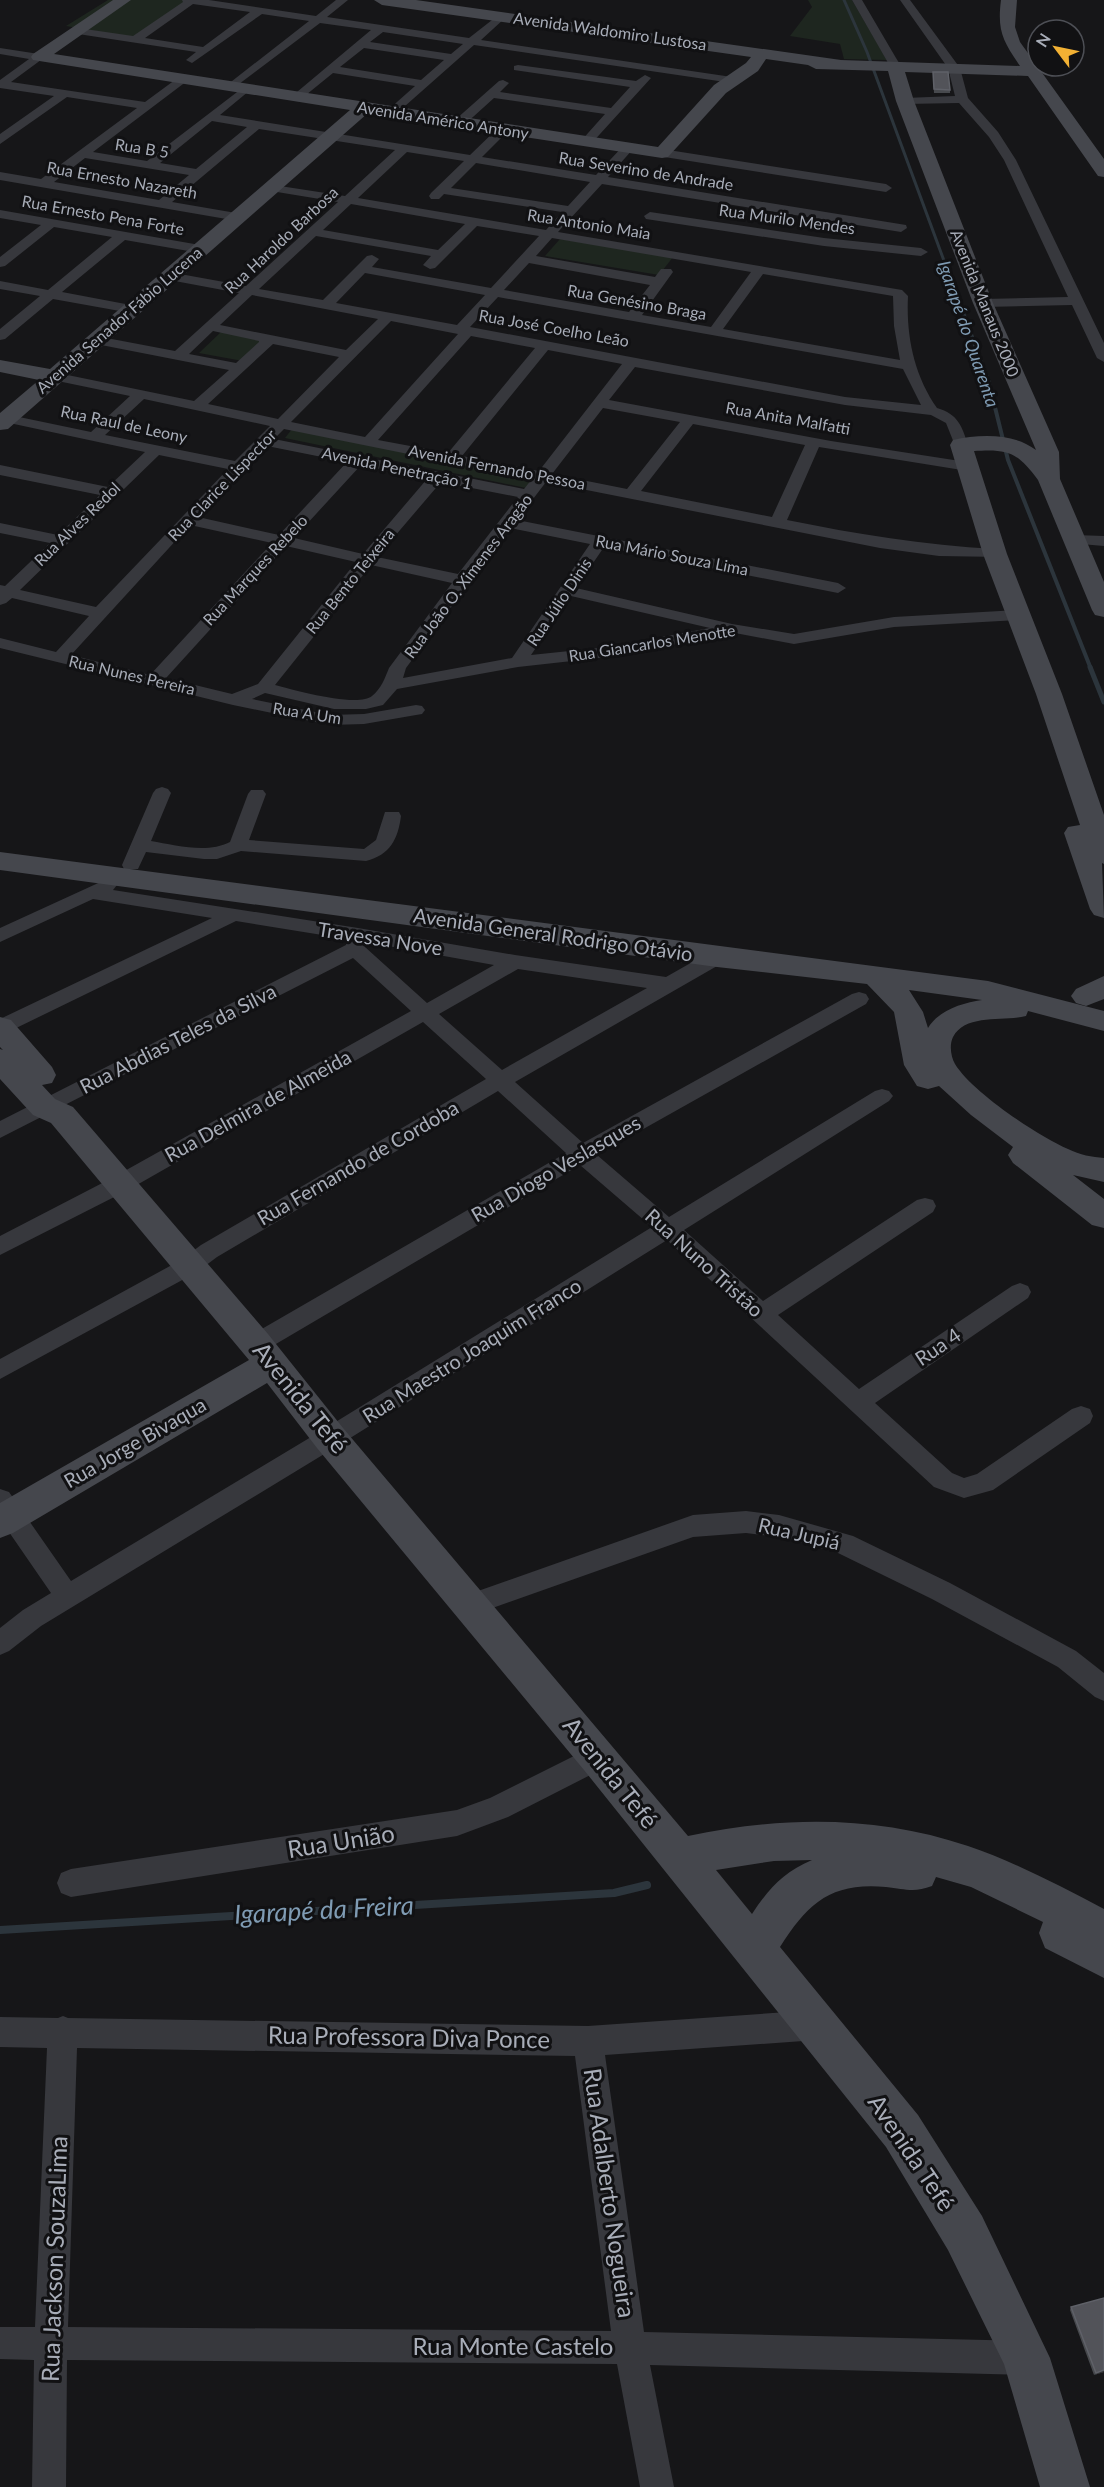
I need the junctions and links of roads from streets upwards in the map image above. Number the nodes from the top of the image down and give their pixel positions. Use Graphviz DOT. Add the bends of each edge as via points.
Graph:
graph roads {
  1 [pos="123,0"];
  2 [pos="189,0"];
  3 [pos="343,0"];
  4 [pos="382,0"];
  5 [pos="857,0"];
  6 [pos="905,0"];
  7 [pos="1009,0"];
  8 [pos="259,10"];
  9 [pos="501,16"];
  10 [pos="318,19"];
  11 [pos="381,28"];
  12 [pos="78,30"];
  13 [pos="135,40"];
  14 [pos="472,41"];
  15 [pos="360,44"];
  16 [pos="204,50"];
  17 [pos="0,51"];
  18 [pos="537,51"];
  19 [pos="762,53"];
  20 [pos="39,57"];
  21 [pos="453,58"];
  22 [pos="1026,62"];
  23 [pos="838,64"];
  24 [pos="891,66"];
  25 [pos="752,67"];
  26 [pos="518,68"];
  27 [pos="654,68"];
  28 [pos="954,68"];
  29 [pos="330,69"];
  30 [pos="1026,71"];
  31 [pos="176,78"];
  32 [pos="1036,78"];
  33 [pos="732,80"];
  34 [pos="0,84"];
  35 [pos="423,84"];
  36 [pos="637,85"];
  37 [pos="238,88"];
  38 [pos="64,94"];
  39 [pos="492,94"];
  40 [pos="297,97"];
  41 [pos="962,99"];
  42 [pos="905,101"];
  43 [pos="148,106"];
  44 [pos="363,108"];
  45 [pos="392,112"];
  46 [pos="612,112"];
  47 [pos="209,117"];
  48 [pos="459,123"];
  49 [pos="256,125"];
  50 [pos="503,130"];
  51 [pos="330,136"];
  52 [pos="0,140"];
  53 [pos="586,142"];
  54 [pos="405,148"];
  55 [pos="628,148"];
  56 [pos="662,153"];
  57 [pos="81,154"];
  58 [pos="473,159"];
  59 [pos="149,166"];
  60 [pos="1104,172"];
  61 [pos="197,174"];
  62 [pos="0,176"];
  63 [pos="597,180"];
  64 [pos="44,183"];
  65 [pos="271,187"];
  66 [pos="886,188"];
  67 [pos="441,190"];
  68 [pos="670,192"];
  69 [pos="347,200"];
  70 [pos="163,203"];
  71 [pos="570,210"];
  72 [pos="419,213"];
  73 [pos="0,214"];
  74 [pos="238,217"];
  75 [pos="474,222"];
  76 [pos="52,223"];
  77 [pos="644,224"];
  78 [pos="901,228"];
  79 [pos="315,232"];
  80 [pos="547,234"];
  81 [pos="123,235"];
  82 [pos="388,245"];
  83 [pos="624,247"];
  84 [pos="200,249"];
  85 [pos="921,252"];
  86 [pos="440,254"];
  87 [pos="680,256"];
  88 [pos="525,258"];
  89 [pos="0,263"];
  90 [pos="362,269"];
  91 [pos="759,270"];
  92 [pos="169,276"];
  93 [pos="416,279"];
  94 [pos="658,282"];
  95 [pos="0,285"];
  96 [pos="250,292"];
  97 [pos="495,293"];
  98 [pos="51,294"];
  99 [pos="1075,301"];
  100 [pos="983,303"];
  101 [pos="326,304"];
  102 [pos="131,309"];
  103 [pos="388,316"];
  104 [pos="633,317"];
  105 [pos="211,327"];
  106 [pos="465,330"];
  107 [pos="714,332"];
  108 [pos="0,336"];
  109 [pos="266,339"];
  110 [pos="96,340"];
  111 [pos="545,345"];
  112 [pos="179,355"];
  113 [pos="350,355"];
  114 [pos="1104,358"];
  115 [pos="632,361"];
  116 [pos="0,366"];
  117 [pos="907,366"];
  118 [pos="237,367"];
  119 [pos="53,376"];
  120 [pos="140,395"];
  121 [pos="601,403"];
  122 [pos="196,407"];
  123 [pos="932,411"];
  124 [pos="690,419"];
  125 [pos="1034,419"];
  126 [pos="2,420"];
  127 [pos="280,424"];
  128 [pos="94,437"];
  129 [pos="264,441"];
  130 [pos="368,442"];
  131 [pos="814,442"];
  132 [pos="1009,444"];
  133 [pos="155,450"];
  134 [pos="968,452"];
  135 [pos="452,458"];
  136 [pos="357,460"];
  137 [pos="240,466"];
  138 [pos="0,470"];
  139 [pos="438,476"];
  140 [pos="544,476"];
  141 [pos="1049,479"];
  142 [pos="109,492"];
  143 [pos="632,493"];
  144 [pos="529,495"];
  145 [pos="188,520"];
  146 [pos="778,522"];
  147 [pos="507,523"];
  148 [pos="0,528"];
  149 [pos="61,540"];
  150 [pos="282,540"];
  151 [pos="1075,540"];
  152 [pos="600,541"];
  153 [pos="1104,541"];
  154 [pos="995,554"];
  155 [pos="367,559"];
  156 [pos="462,580"];
  157 [pos="837,588"];
  158 [pos="568,591"];
  159 [pos="3,594"];
  160 [pos="1103,606"];
  161 [pos="99,613"];
  162 [pos="1020,615"];
  163 [pos="735,628"];
  164 [pos="0,643"];
  165 [pos="60,658"];
  166 [pos="518,662"];
  167 [pos="154,681"];
  168 [pos="391,685"];
  169 [pos="264,688"];
  170 [pos="1048,694"];
  171 [pos="233,700"];
  172 [pos="416,710"];
  173 [pos="162,793"];
  174 [pos="256,794"];
  175 [pos="392,816"];
  176 [pos="238,845"];
  177 [pos="0,847"];
  178 [pos="1104,855"];
  179 [pos="0,861"];
  180 [pos="129,863"];
  181 [pos="93,893"];
  182 [pos="1104,909"];
  183 [pos="231,916"];
  184 [pos="0,936"];
  185 [pos="357,942"];
  186 [pos="717,957"];
  187 [pos="515,962"];
  188 [pos="666,984"];
  189 [pos="867,987"];
  190 [pos="1098,995"];
  191 [pos="426,1012"];
  192 [pos="1104,1021"];
  193 [pos="0,1027"];
  194 [pos="0,1060"];
  195 [pos="501,1080"];
  196 [pos="882,1096"];
  197 [pos="55,1107"];
  198 [pos="0,1130"];
  199 [pos="581,1154"];
  200 [pos="1104,1170"];
  201 [pos="120,1184"];
  202 [pos="925,1206"];
  203 [pos="1104,1216"];
  204 [pos="670,1230"];
  205 [pos="0,1246"];
  206 [pos="189,1266"];
  207 [pos="1020,1292"];
  208 [pos="761,1314"];
  209 [pos="263,1354"];
  210 [pos="0,1370"];
  211 [pos="857,1402"];
  212 [pos="1082,1416"];
  213 [pos="330,1438"];
  214 [pos="4,1512"];
  215 [pos="67,1596"];
  216 [pos="470,1605"];
  217 [pos="0,1643"];
  218 [pos="1104,1689"];
  219 [pos="598,1757"];
  220 [pos="680,1858"];
  221 [pos="71,1883"];
  222 [pos="1104,1932"];
  223 [pos="753,1949"];
  224 [pos="1104,1957"];
  225 [pos="817,2025"];
  226 [pos="63,2031"];
  227 [pos="0,2032"];
  228 [pos="588,2041"];
  229 [pos="0,2343"];
  230 [pos="51,2344"];
  231 [pos="630,2348"];
  232 [pos="1026,2358"];
  233 [pos="49,2487"];
  234 [pos="657,2487"];
  235 [pos="1065,2487"];
  1 -- 12 [label="street"];
  2 -- 8 [label="street"];
  2 -- 13 [label="street"];
  3 -- 10 [label="street"];
  4 -- 9 [label="street, Avenida Waldomiro Lustosa"];
  5 -- 24 [label="street, Avenida Manaus 2000" via="886,46"];
  6 -- 28 [label="street"];
  7 -- 22 [label="street" via="1007,30"];
  8 -- 10 [label="street"];
  8 -- 16 [label="street"];
  9 -- 14 [label="street"];
  9 -- 19 [label="street, Avenida Waldomiro Lustosa"];
  10 -- 11 [label="street"];
  10 -- 37 [label="street"];
  11 -- 14 [label="street"];
  11 -- 15 [label="street"];
  12 -- 13 [label="street"];
  12 -- 20 [label="street"];
  13 -- 16 [label="street"];
  14 -- 18 [label="street"];
  14 -- 21 [label="street"];
  15 -- 21 [label="street"];
  15 -- 29 [label="street"];
  16 -- 31 [label="street"];
  17 -- 20 [label="street, Avenida Américo Antony"];
  18 -- 26 [label="street"];
  18 -- 27 [label="street"];
  19 -- 23 [label="street, Avenida Waldomiro Lustosa"];
  19 -- 25 [label="street"];
  20 -- 31 [label="street, Avenida Américo Antony"];
  20 -- 34 [label="street"];
  21 -- 35 [label="street"];
  23 -- 24 [label="street, Avenida Waldomiro Lustosa"];
  23 -- 25 [label="street, Avenida Waldomiro Lustosa"];
  24 -- 28 [label="street, Avenida Waldomiro Lustosa"];
  24 -- 42 [label="street, Avenida Manaus 2000"];
  25 -- 33 [label="street"];
  26 -- 36 [label="street"];
  26 -- 39 [label="street"];
  27 -- 33 [label="street"];
  27 -- 36 [label="street"];
  28 -- 30 [label="street, Avenida Waldomiro Lustosa"];
  28 -- 41 [label="street"];
  29 -- 35 [label="street"];
  29 -- 40 [label="street"];
  31 -- 37 [label="street, Avenida Américo Antony"];
  31 -- 43 [label="street"];
  32 -- 60 [label="street"];
  33 -- 56 [label="street"];
  34 -- 38 [label="street"];
  35 -- 45 [label="street"];
  36 -- 46 [label="street"];
  37 -- 40 [label="street, Avenida Américo Antony"];
  37 -- 47 [label="street"];
  38 -- 43 [label="street"];
  38 -- 52 [label="street"];
  39 -- 46 [label="street"];
  39 -- 48 [label="street"];
  40 -- 44 [label="street, Avenida Américo Antony"];
  41 -- 42 [label="street"];
  41 -- 99 [label="street" via="1010,160"];
  42 -- 100 [label="street, Avenida Manaus 2000"];
  43 -- 57 [label="street"];
  44 -- 45 [label="street, Avenida Américo Antony"];
  44 -- 51 [label="street, Avenida Senador Fábio Lucena"];
  45 -- 48 [label="street, Avenida Américo Antony"];
  46 -- 53 [label="street"];
  47 -- 49 [label="street, Rua Severino de Andrade"];
  47 -- 59 [label="street"];
  48 -- 50 [label="street, Avenida Américo Antony"];
  49 -- 51 [label="street, Rua Severino de Andrade"];
  49 -- 61 [label="street"];
  50 -- 53 [label="street, Avenida Américo Antony"];
  50 -- 58 [label="street"];
  51 -- 54 [label="street, Rua Severino de Andrade"];
  51 -- 65 [label="street, Avenida Senador Fábio Lucena"];
  53 -- 55 [label="street, Avenida Américo Antony"];
  54 -- 58 [label="street, Rua Severino de Andrade"];
  54 -- 69 [label="street, Rua Haroldo Barbosa"];
  55 -- 56 [label="street, Avenida Américo Antony"];
  55 -- 63 [label="street"];
  56 -- 66 [label="street, Avenida Américo Antony"];
  57 -- 59 [label="street, Rua B 5"];
  57 -- 64 [label="street"];
  58 -- 63 [label="street, Rua Severino de Andrade"];
  58 -- 67 [label="street"];
  59 -- 61 [label="street, Rua B 5"];
  61 -- 70 [label="street"];
  62 -- 64 [label="street, Rua Ernesto Nazareth"];
  63 -- 68 [label="street, Rua Severino de Andrade"];
  63 -- 71 [label="street"];
  64 -- 70 [label="street, Rua Ernesto Nazareth"];
  65 -- 69 [label="street, Rua Antonio Maia"];
  65 -- 74 [label="street, Avenida Senador Fábio Lucena"];
  67 -- 71 [label="street"];
  67 -- 72 [label="street"];
  68 -- 77 [label="street"];
  68 -- 78 [label="street, Rua Severino de Andrade"];
  69 -- 72 [label="street, Rua Antonio Maia"];
  69 -- 79 [label="street, Rua Haroldo Barbosa"];
  70 -- 74 [label="street, Rua Ernesto Nazareth"];
  71 -- 80 [label="street"];
  72 -- 75 [label="street, Rua Antonio Maia"];
  73 -- 76 [label="street, Rua Ernesto Pena Forte"];
  74 -- 84 [label="street, Avenida Senador Fábio Lucena"];
  75 -- 80 [label="street, Rua Antonio Maia"];
  75 -- 86 [label="street"];
  76 -- 81 [label="street, Rua Ernesto Pena Forte"];
  76 -- 89 [label="street"];
  77 -- 83 [label="street"];
  77 -- 85 [label="street, Rua Murilo Mendes"];
  79 -- 82 [label="street"];
  79 -- 96 [label="street, Rua Haroldo Barbosa"];
  80 -- 83 [label="street, Rua Antonio Maia"];
  80 -- 88 [label="street"];
  81 -- 84 [label="street, Rua Ernesto Pena Forte"];
  81 -- 98 [label="street"];
  82 -- 86 [label="street"];
  82 -- 90 [label="street"];
  83 -- 87 [label="street, Rua Antonio Maia"];
  84 -- 92 [label="street, Avenida Senador Fábio Lucena"];
  86 -- 93 [label="street"];
  87 -- 91 [label="street, Rua Antonio Maia"];
  87 -- 94 [label="street"];
  88 -- 94 [label="street"];
  88 -- 97 [label="street"];
  90 -- 93 [label="street, Rua Genésino Braga"];
  90 -- 101 [label="street"];
  91 -- 107 [label="street"];
  91 -- 117 [label="street, Rua Antonio Maia" via="901,296"];
  92 -- 96 [label="street, Rua José Coelho Leão"];
  92 -- 102 [label="street, Avenida Senador Fábio Lucena"];
  93 -- 97 [label="street, Rua Genésino Braga"];
  94 -- 104 [label="street"];
  95 -- 98 [label="street"];
  96 -- 101 [label="street, Rua José Coelho Leão"];
  96 -- 105 [label="street, Rua Haroldo Barbosa"];
  97 -- 104 [label="street, Rua Genésino Braga"];
  97 -- 106 [label="street"];
  98 -- 102 [label="street"];
  98 -- 108 [label="street"];
  99 -- 100 [label="street"];
  99 -- 114 [label="street"];
  100 -- 125 [label="street, Avenida Manaus 2000"];
  101 -- 103 [label="street, Rua José Coelho Leão"];
  102 -- 110 [label="street, Avenida Senador Fábio Lucena"];
  103 -- 106 [label="street, Rua José Coelho Leão"];
  103 -- 113 [label="street, Rua Clarice Lispector"];
  104 -- 107 [label="street, Rua Genésino Braga"];
  105 -- 109 [label="street"];
  105 -- 112 [label="street, Rua Haroldo Barbosa"];
  106 -- 111 [label="street, Rua José Coelho Leão"];
  106 -- 130 [label="street"];
  107 -- 117 [label="street, Rua Genésino Braga"];
  109 -- 113 [label="street"];
  109 -- 118 [label="street"];
  110 -- 112 [label="street"];
  110 -- 119 [label="street, Avenida Senador Fábio Lucena"];
  111 -- 115 [label="street, Rua José Coelho Leão"];
  111 -- 135 [label="street"];
  112 -- 118 [label="street"];
  113 -- 127 [label="street, Rua Clarice Lispector"];
  115 -- 121 [label="street, Rua João O. Ximenes Aragão"];
  115 -- 123 [label="street, Rua José Coelho Leão" via="845,401"];
  116 -- 119 [label="street, Avenida Fernando Pessoa"];
  117 -- 123 [label="street"];
  118 -- 122 [label="street"];
  119 -- 120 [label="street, Avenida Fernando Pessoa"];
  119 -- 126 [label="street, Avenida Senador Fábio Lucena"];
  120 -- 122 [label="street, Avenida Fernando Pessoa"];
  120 -- 128 [label="street"];
  121 -- 124 [label="street, Rua Anita Malfatti"];
  121 -- 140 [label="street, Rua João O. Ximenes Aragão"];
  122 -- 127 [label="street, Avenida Fernando Pessoa"];
  123 -- 134 [label="street" via="953,420"];
  124 -- 131 [label="street, Rua Anita Malfatti"];
  124 -- 143 [label="street"];
  125 -- 132 [label="street" via="1028,431"];
  125 -- 141 [label="street, Avenida Manaus 2000" via="1048,452"];
  126 -- 128 [label="street, Rua Raul de Leony"];
  127 -- 129 [label="street, Rua Clarice Lispector"];
  127 -- 130 [label="street, Avenida Fernando Pessoa"];
  128 -- 133 [label="street, Rua Raul de Leony"];
  129 -- 136 [label="street, Avenida Penetração 1"];
  129 -- 137 [label="street, Rua Clarice Lispector"];
  130 -- 135 [label="street, Avenida Fernando Pessoa"];
  131 -- 134 [label="street, Rua Anita Malfatti"];
  131 -- 146 [label="street"];
  132 -- 134 [label="street"];
  132 -- 141 [label="street" via="1028,452"];
  133 -- 137 [label="street, Rua Raul de Leony"];
  133 -- 142 [label="street, Rua Alves Redol"];
  134 -- 154 [label="street"];
  135 -- 140 [label="street, Avenida Fernando Pessoa"];
  136 -- 139 [label="street, Avenida Penetração 1"];
  136 -- 150 [label="street, Rua Marques Rebelo"];
  137 -- 145 [label="street, Rua Clarice Lispector"];
  138 -- 142 [label="street"];
  139 -- 144 [label="street, Avenida Penetração 1"];
  139 -- 155 [label="street, Rua Bento Teixeira"];
  140 -- 143 [label="street, Avenida Fernando Pessoa"];
  140 -- 144 [label="street, Rua João O. Ximenes Aragão"];
  141 -- 151 [label="street, Avenida Manaus 2000"];
  142 -- 149 [label="street, Rua Alves Redol"];
  143 -- 146 [label="street, Avenida Fernando Pessoa"];
  144 -- 147 [label="street, Rua João O. Ximenes Aragão"];
  145 -- 150 [label="street"];
  145 -- 161 [label="street, Rua Clarice Lispector"];
  146 -- 154 [label="street, Avenida Fernando Pessoa" via="908,548"];
  147 -- 152 [label="street, Rua Mário Souza Lima"];
  147 -- 156 [label="street, Rua João O. Ximenes Aragão"];
  148 -- 149 [label="street"];
  149 -- 159 [label="street, Rua Alves Redol"];
  150 -- 155 [label="street"];
  150 -- 167 [label="street, Rua Marques Rebelo"];
  151 -- 153 [label="street"];
  151 -- 160 [label="street, Avenida Manaus 2000"];
  152 -- 157 [label="street, Rua Mário Souza Lima"];
  152 -- 158 [label="street, Rua Júlio Dinis"];
  154 -- 162 [label="street"];
  155 -- 156 [label="street"];
  155 -- 169 [label="street, Rua Bento Teixeira"];
  156 -- 168 [label="street, Rua João O. Ximenes Aragão" via="403,661"];
  158 -- 163 [label="street"];
  158 -- 166 [label="street, Rua Júlio Dinis"];
  159 -- 161 [label="street"];
  161 -- 165 [label="street, Rua Clarice Lispector"];
  162 -- 163 [label="street, Rua Giancarlos Menotte" via="894,622 794,639"];
  162 -- 170 [label="street"];
  163 -- 166 [label="street, Rua Giancarlos Menotte" via="608,652"];
  164 -- 165 [label="street, Rua Nunes Pereira"];
  165 -- 167 [label="street, Rua Nunes Pereira"];
  166 -- 168 [label="street, Rua Giancarlos Menotte"];
  167 -- 171 [label="street, Rua Nunes Pereira"];
  168 -- 169 [label="street, Rua João O. Ximenes Aragão" via="377,701 349,705"];
  169 -- 171 [label="street"];
  170 -- 178 [label="street"];
  170 -- 182 [label="street" via="1042,718 1055,772"];
  171 -- 172 [label="street, Rua A Um" via="330,720 374,718"];
  173 -- 180 [label="street"];
  174 -- 176 [label="street"];
  175 -- 176 [label="street" via="381,849 366,855"];
  176 -- 180 [label="street" via="221,853"];
  177 -- 180 [label="street, Avenida General Rodrigo Otávio"];
  179 -- 180 [label="street, Avenida General Rodrigo Otávio"];
  180 -- 181 [label="street"];
  180 -- 186 [label="street, Avenida General Rodrigo Otávio"];
  180 -- 190 [label="street, Avenida General Rodrigo Otávio" via="938,968"];
  181 -- 183 [label="street, Travessa Nove"];
  181 -- 184 [label="street"];
  183 -- 185 [label="street, Travessa Nove"];
  183 -- 193 [label="street"];
  185 -- 187 [label="street, Travessa Nove"];
  185 -- 191 [label="street, Rua Nuno Tristão"];
  185 -- 197 [label="street, Rua Abdias Teles da Silva"];
  186 -- 188 [label="street, Rua Fernando de Cordoba"];
  186 -- 189 [label="street, Avenida General Rodrigo Otávio"];
  187 -- 188 [label="street, Travessa Nove"];
  187 -- 191 [label="street, Rua Delmira de Almeida"];
  188 -- 195 [label="street, Rua Fernando de Cordoba"];
  189 -- 192 [label="street, Avenida General Rodrigo Otávio" via="988,992"];
  189 -- 199 [label="street, Rua Diogo Veslasques"];
  189 -- 203 [label="street" via="904,1005 911,1019 916,1058 930,1081"];
  191 -- 195 [label="street, Rua Nuno Tristão"];
  191 -- 201 [label="street, Rua Delmira de Almeida"];
  192 -- 200 [label="street" via="991,1008 955,1018 940,1030 935,1045 946,1074 1012,1129 1055,1157"];
  193 -- 197 [label="street, Avenida Tefé"];
  194 -- 197 [label="street, Avenida Tefé"];
  195 -- 199 [label="street, Rua Nuno Tristão"];
  195 -- 206 [label="street, Rua Fernando de Cordoba"];
  196 -- 204 [label="street, Rua Maestro Joaquim Franco"];
  197 -- 198 [label="street, Rua Abdias Teles da Silva"];
  197 -- 201 [label="street, Avenida Tefé"];
  199 -- 204 [label="street, Rua Nuno Tristão"];
  199 -- 209 [label="street, Rua Diogo Veslasques"];
  201 -- 205 [label="street, Rua Delmira de Almeida"];
  201 -- 206 [label="street, Avenida Tefé"];
  202 -- 208 [label="street"];
  204 -- 208 [label="street, Rua Nuno Tristão"];
  204 -- 213 [label="street, Rua Maestro Joaquim Franco"];
  206 -- 209 [label="street, Avenida Tefé"];
  206 -- 210 [label="street, Rua Fernando de Cordoba"];
  207 -- 211 [label="street, Rua 4"];
  208 -- 211 [label="street, Rua Nuno Tristão"];
  209 -- 213 [label="street, Avenida Tefé"];
  209 -- 214 [label="street, Rua Jorge Bivaqua"];
  211 -- 212 [label="street, Rua Nuno Tristão" via="943,1480 964,1488 984,1483"];
  213 -- 215 [label="street, Rua Maestro Joaquim Franco"];
  213 -- 216 [label="street, Avenida Tefé"];
  214 -- 215 [label="street"];
  215 -- 217 [label="street, Rua Maestro Joaquim Franco"];
  216 -- 218 [label="street, Rua Jupiá" via="693,1526 746,1522 779,1526 844,1544 941,1591 1067,1659"];
  216 -- 219 [label="street, Avenida Tefé"];
  219 -- 220 [label="street, Avenida Tefé"];
  219 -- 221 [label="street, Rua União" via="498,1808 457,1823"];
  220 -- 222 [label="street" via="726,1847 803,1839 901,1848 966,1866"];
  220 -- 223 [label="street, Avenida Tefé"];
  223 -- 224 [label="street" via="785,1902 807,1882 836,1870 872,1867 908,1870 951,1881 997,1900"];
  223 -- 225 [label="street, Avenida Tefé"];
  225 -- 228 [label="street, Rua Professora Diva Ponce"];
  225 -- 232 [label="street, Avenida Tefé" via="902,2131 964,2233"];
  226 -- 227 [label="street, Rua Professora Diva Ponce"];
  226 -- 228 [label="street, Rua Professora Diva Ponce"];
  226 -- 230 [label="street, Rua Jackson SouzaLima"];
  228 -- 231 [label="street, Rua Adalberto Nogueira"];
  229 -- 230 [label="street, Rua Monte Castelo"];
  230 -- 231 [label="street, Rua Monte Castelo"];
  230 -- 233 [label="street, Rua Jackson SouzaLima"];
  231 -- 232 [label="street, Rua Monte Castelo"];
  231 -- 234 [label="street, Rua Adalberto Nogueira"];
  232 -- 235 [label="street, Avenida Tefé"];
}
